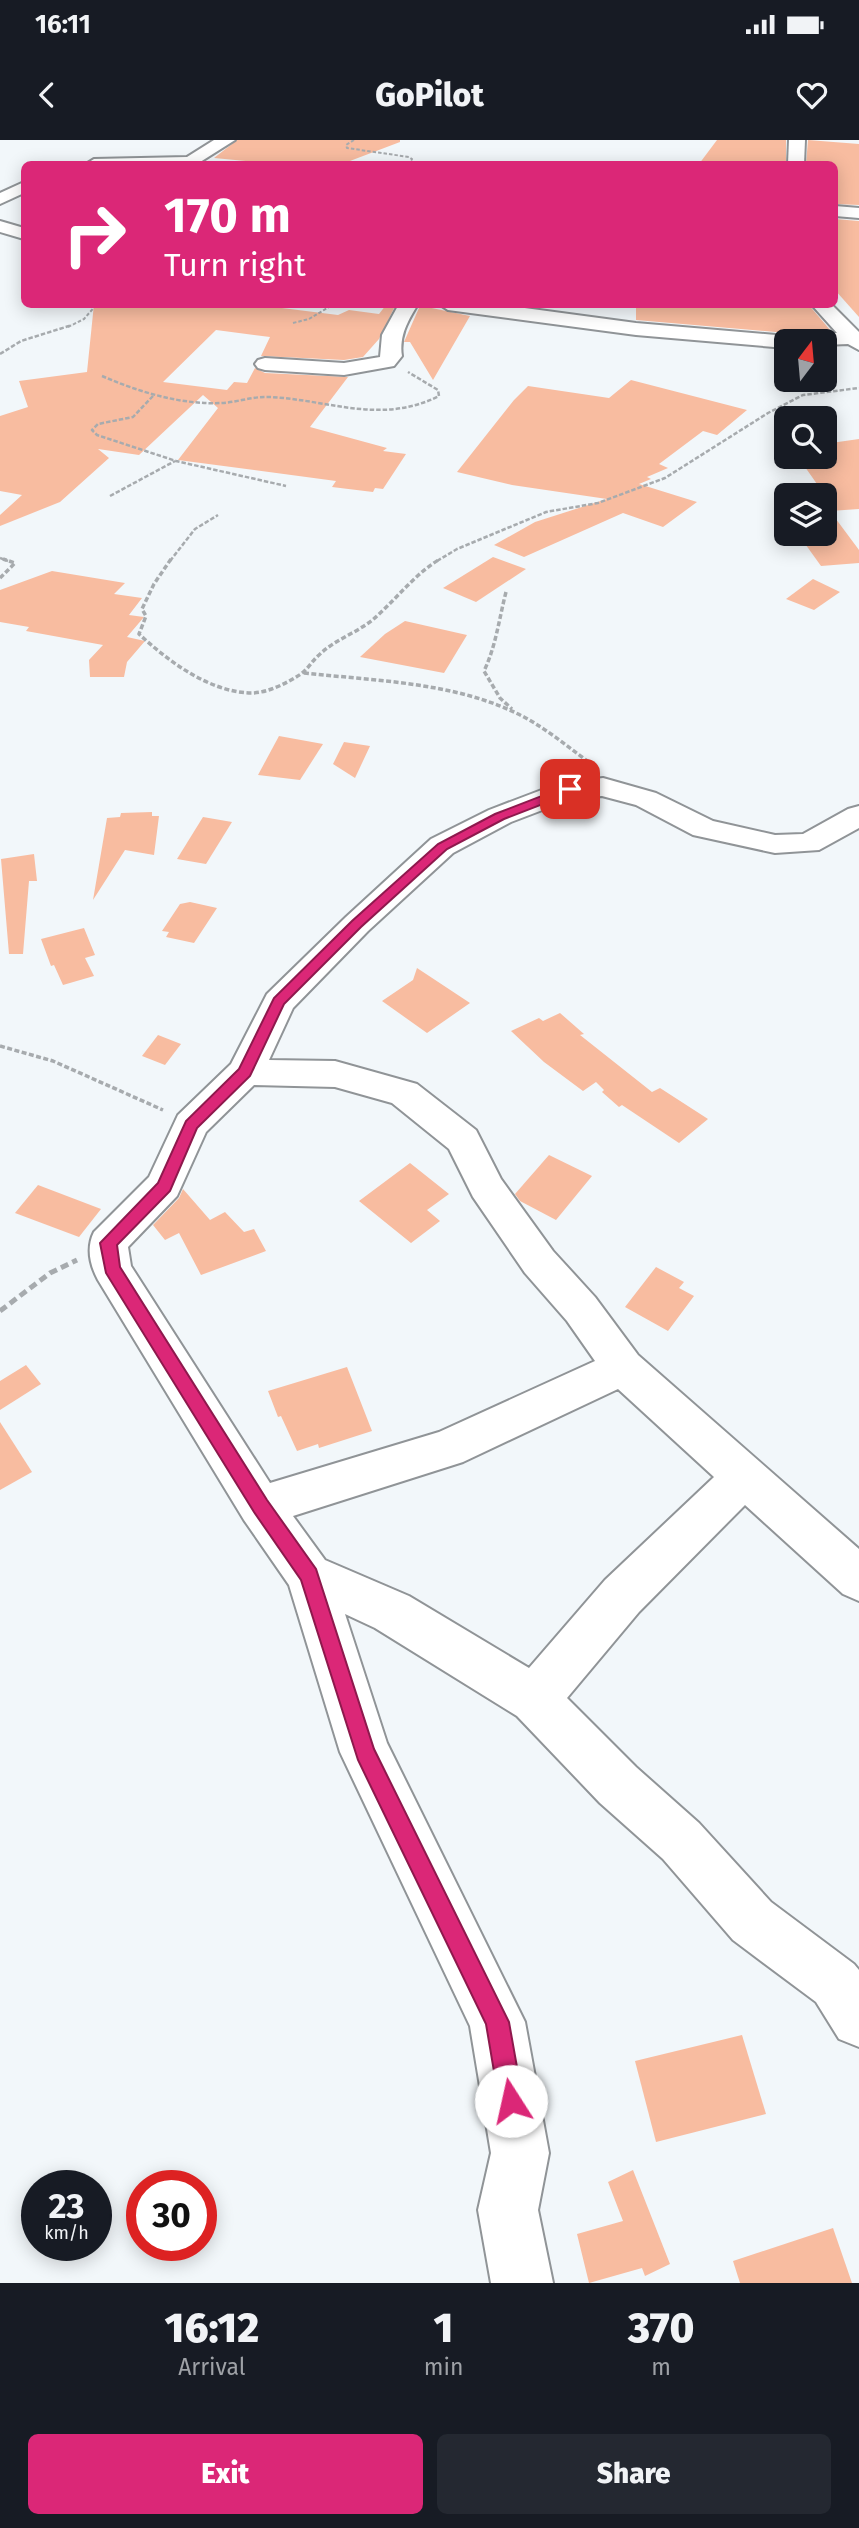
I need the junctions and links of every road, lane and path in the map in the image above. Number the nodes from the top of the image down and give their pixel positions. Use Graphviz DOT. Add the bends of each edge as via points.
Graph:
graph roads {
  1 [pos="226,140"];
  2 [pos="354,140"];
  3 [pos="797,140"];
  4 [pos="192,161"];
  5 [pos="411,161"];
  6 [pos="796,161"];
  7 [pos="21,188"];
  8 [pos="0,199"];
  9 [pos="838,211"];
  10 [pos="859,213"];
  11 [pos="0,226"];
  12 [pos="21,233"];
  13 [pos="95,308"];
  14 [pos="327,308"];
  15 [pos="406,308"];
  16 [pos="482,308"];
  17 [pos="640,308"];
  18 [pos="825,308"];
  19 [pos="293,323"];
  20 [pos="636,329"];
  21 [pos="774,340"];
  22 [pos="837,340"];
  23 [pos="856,340"];
  24 [pos="0,354"];
  25 [pos="387,362"];
  26 [pos="265,364"];
  27 [pos="102,376"];
  28 [pos="859,388"];
  29 [pos="154,396"];
  30 [pos="176,461"];
  31 [pos="286,486"];
  32 [pos="110,496"];
  33 [pos="218,516"];
  34 [pos="0,558"];
  35 [pos="0,578"];
  36 [pos="506,592"];
  37 [pos="303,673"];
  38 [pos="515,712"];
  39 [pos="603,787"];
  40 [pos="859,815"];
  41 [pos="0,1046"];
  42 [pos="244,1072"];
  43 [pos="191,1125"];
  44 [pos="108,1243"];
  45 [pos="0,1311"];
  46 [pos="623,1367"];
  47 [pos="746,1475"];
  48 [pos="260,1506"];
  49 [pos="309,1575"];
  50 [pos="859,1579"];
  51 [pos="534,1699"];
  52 [pos="859,2019"];
  53 [pos="522,2283"];
  1 -- 4 [label="street"];
  2 -- 5 [label="path" via="347,148 410,157"];
  3 -- 6 [label="street"];
  7 -- 8 [label="street"];
  9 -- 10 [label="street"];
  11 -- 12 [label="street"];
  13 -- 24 [label="path" via="81,321 21,341"];
  14 -- 19 [label="path"];
  15 -- 25 [label="street" via="392,331 392,356"];
  16 -- 20 [label="street"];
  17 -- 20 [label="street"];
  18 -- 23 [label="street"];
  20 -- 21 [label="street"];
  22 -- 23 [label="street"];
  25 -- 26 [label="street" via="344,369"];
  25 -- 29 [label="path" via="438,390 439,396 403,412 274,397 218,403"];
  27 -- 29 [label="path"];
  28 -- 37 [label="path" via="803,395 665,478 598,503 545,512 457,549 425,568 373,619 319,654"];
  29 -- 30 [label="path" via="138,414 98,423 92,430"];
  30 -- 31 [label="path"];
  30 -- 32 [label="path"];
  33 -- 37 [label="path" via="195,529 154,584 142,609 146,616 139,634 159,653 223,687 251,693 270,690"];
  34 -- 35 [label="path" via="15,563"];
  36 -- 38 [label="path" via="495,647 484,671 500,698"];
  37 -- 38 [label="path" via="433,686"];
  38 -- 39 [label="path" via="594,766"];
  39 -- 40 [label="street" via="646,799 704,828 775,844 808,843"];
  39 -- 42 [label="street" via="570,789 442,846 279,1002"];
  41 -- 43 [label="path" via="115,1086"];
  42 -- 43 [label="street"];
  42 -- 46 [label="street" via="335,1074 404,1093 463,1140 509,1220"];
  43 -- 44 [label="street" via="164,1186"];
  44 -- 45 [label="path" via="50,1273"];
  44 -- 48 [label="street" via="112,1269"];
  46 -- 47 [label="street"];
  46 -- 48 [label="street" via="448,1448"];
  47 -- 50 [label="street"];
  47 -- 51 [label="street" via="622,1596"];
  48 -- 49 [label="street"];
  49 -- 51 [label="street" via="392,1612"];
  49 -- 53 [label="street" via="365,1752 498,2022 520,2153 508,2210"];
  51 -- 52 [label="street" via="681,1841 752,1921 835,1983"];
}
